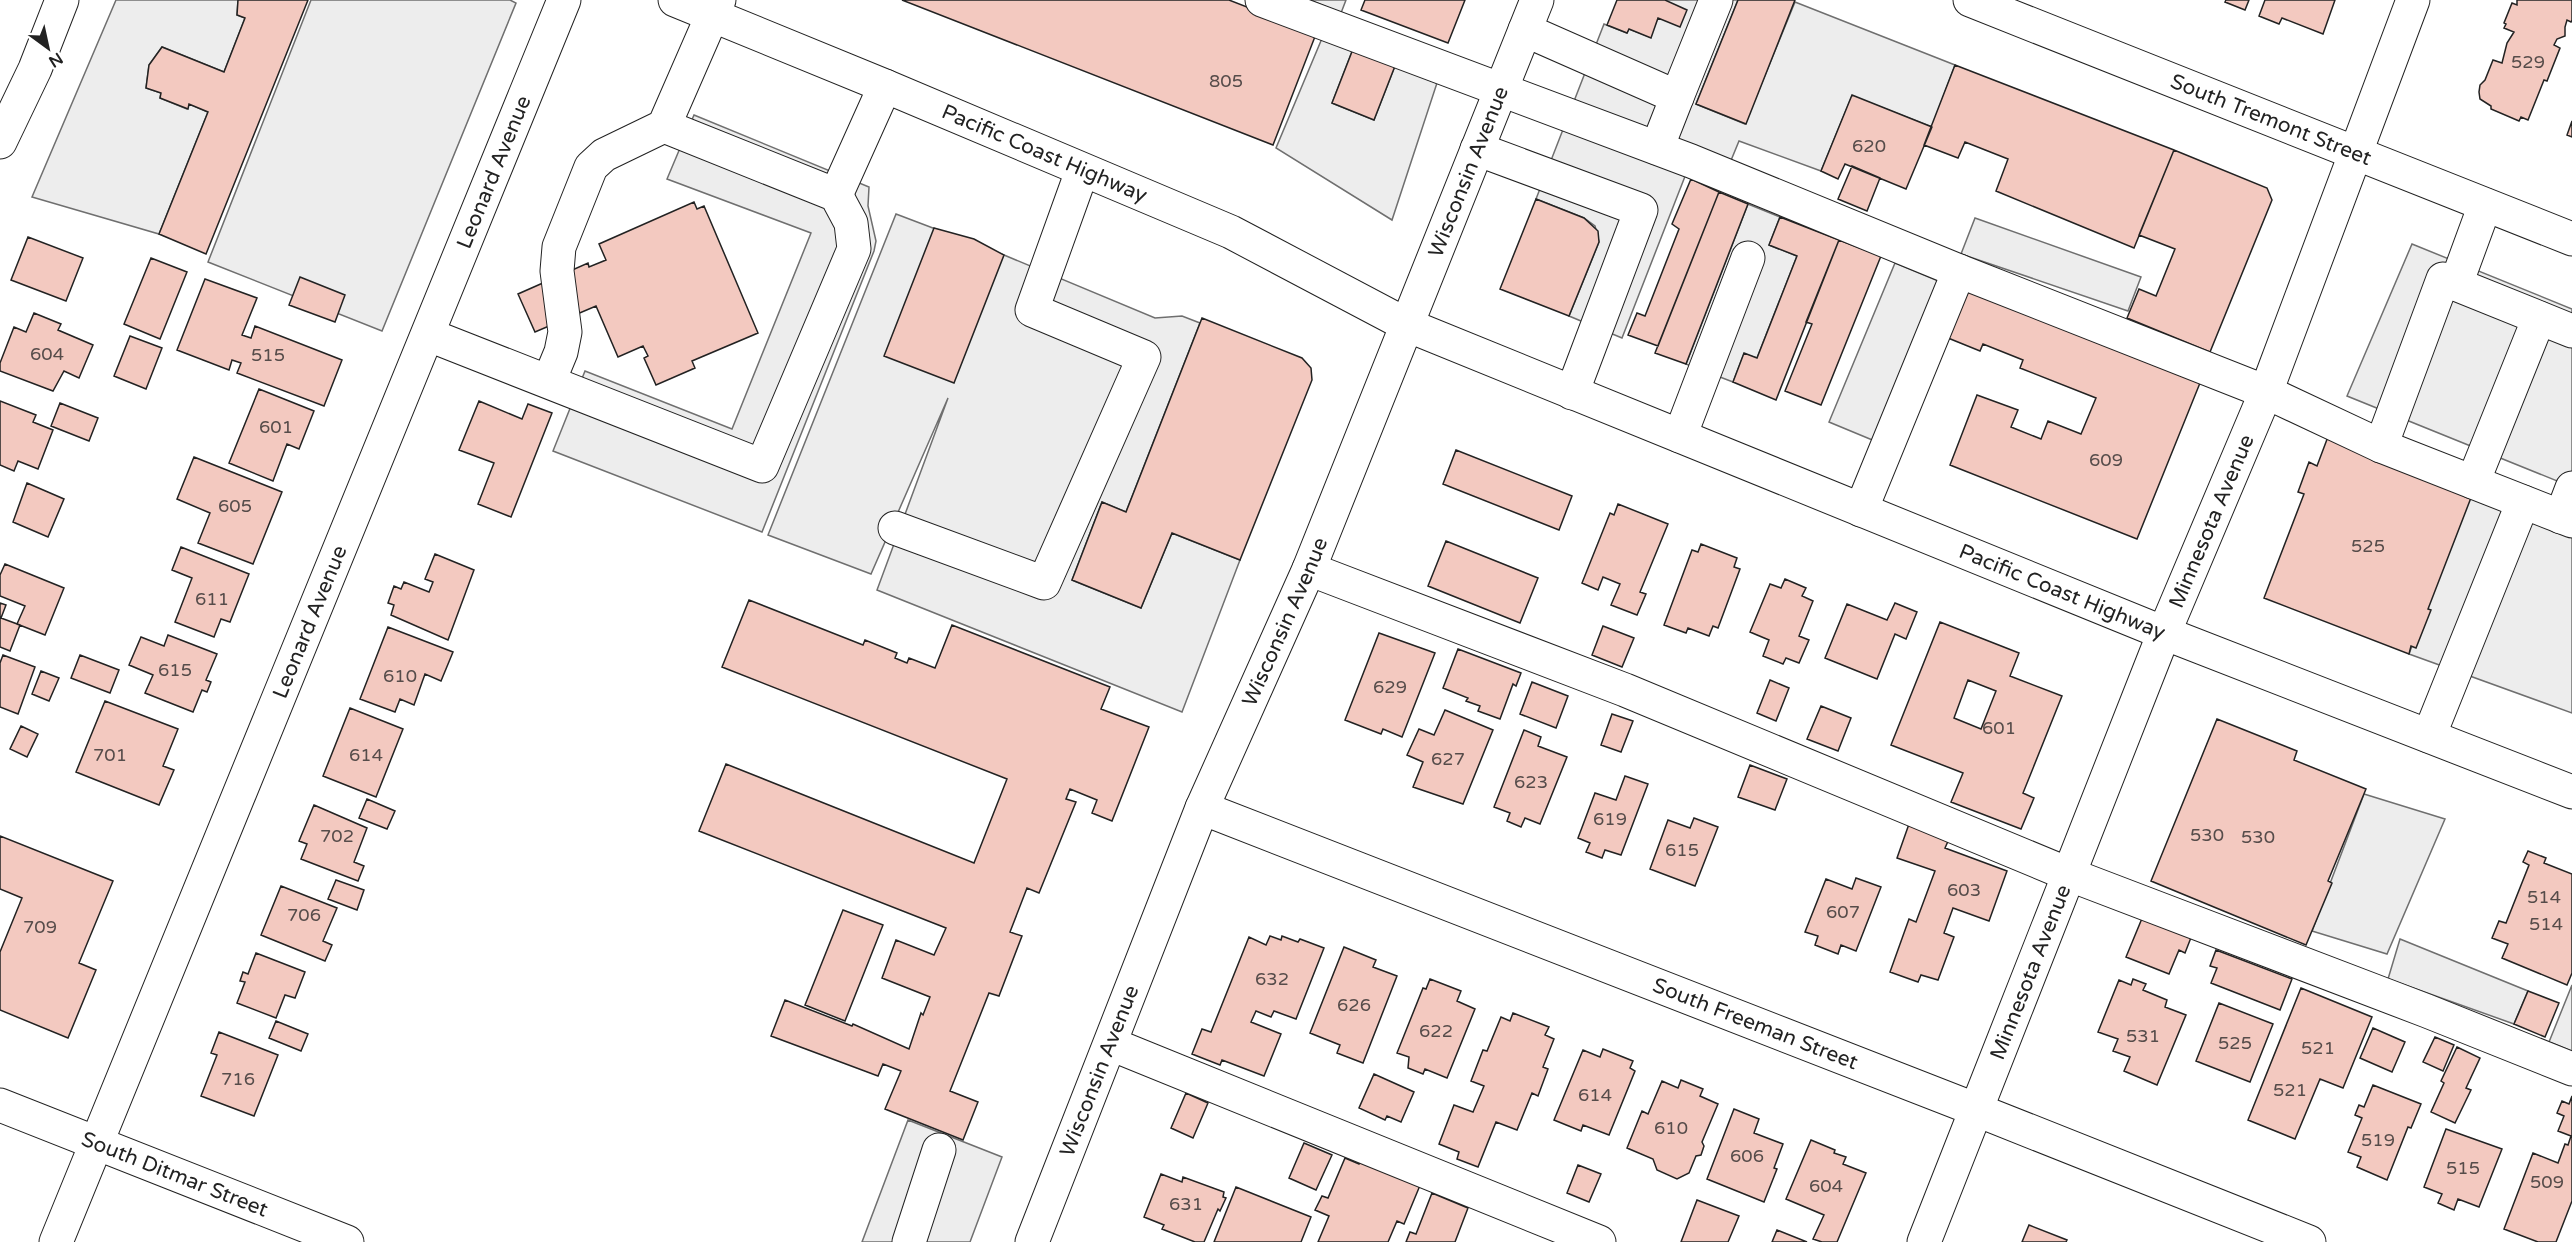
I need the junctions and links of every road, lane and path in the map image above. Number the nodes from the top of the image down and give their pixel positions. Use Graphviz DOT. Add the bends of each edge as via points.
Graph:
graph roads {
  1 [pos="63,0"];
  2 [pos="564,0"];
  3 [pos="675,0"];
  4 [pos="1262,0"];
  5 [pos="1537,0"];
  6 [pos="1716,0"];
  7 [pos="1970,0"];
  8 [pos="2413,0"];
  9 [pos="716,8"];
  10 [pos="1525,30"];
  11 [pos="885,86"];
  12 [pos="1502,88"];
  13 [pos="1677,97"];
  14 [pos="664,126"];
  15 [pos="0,142"];
  16 [pos="1657,147"];
  17 [pos="1477,149"];
  18 [pos="2355,154"];
  19 [pos="1082,171"];
  20 [pos="836,195"];
  21 [pos="2485,205"];
  22 [pos="2572,239"];
  23 [pos="1748,258"];
  24 [pos="1959,271"];
  25 [pos="2456,284"];
  26 [pos="2540,318"];
  27 [pos="1407,325"];
  28 [pos="2572,331"];
  29 [pos="429,335"];
  30 [pos="549,381"];
  31 [pos="1563,389"];
  32 [pos="2266,392"];
  33 [pos="1680,436"];
  34 [pos="2381,446"];
  35 [pos="2473,482"];
  36 [pos="2523,502"];
  37 [pos="2568,509"];
  38 [pos="1861,510"];
  39 [pos="895,528"];
  40 [pos="1309,568"];
  41 [pos="2164,633"];
  42 [pos="2429,736"];
  43 [pos="2572,792"];
  44 [pos="1202,808"];
  45 [pos="2068,874"];
  46 [pos="1111,1044"];
  47 [pos="2572,1070"];
  48 [pos="0,1105"];
  49 [pos="1977,1110"];
  50 [pos="95,1143"];
  51 [pos="939,1150"];
  52 [pos="56,1242"];
  53 [pos="348,1242"];
  54 [pos="909,1242"];
  55 [pos="1032,1242"];
  56 [pos="1599,1242"];
  57 [pos="1924,1242"];
  58 [pos="2308,1242"];
  1 -- 15 [label="street"];
  2 -- 29 [label="street, Leonard Avenue"];
  3 -- 9 [label="street, Pacific Coast Highway"];
  4 -- 12 [label="street"];
  5 -- 10 [label="street, Wisconsin Avenue"];
  6 -- 13 [label="street"];
  7 -- 18 [label="street, South Tremont Street"];
  8 -- 18 [label="street, Minnesota Avenue"];
  9 -- 11 [label="street, Pacific Coast Highway"];
  9 -- 14 [label="street"];
  10 -- 12 [label="street, Wisconsin Avenue"];
  10 -- 13 [label="street"];
  11 -- 19 [label="street, Pacific Coast Highway"];
  11 -- 20 [label="street"];
  12 -- 16 [label="street"];
  12 -- 17 [label="street, Wisconsin Avenue"];
  13 -- 16 [label="street"];
  14 -- 20 [label="street"];
  14 -- 30 [label="street" via="604,155 591,167 559,247 557,270 566,332"];
  16 -- 24 [label="street"];
  17 -- 27 [label="street, Wisconsin Avenue"];
  17 -- 31 [label="street" via="1641,210"];
  18 -- 21 [label="street, South Tremont Street"];
  18 -- 32 [label="street, Minnesota Avenue"];
  19 -- 27 [label="street, Pacific Coast Highway" via="1231,232"];
  19 -- 39 [label="street" via="1032,310 1144,357 1044,583"];
  20 -- 30 [label="street" via="851,223 854,249 762,466"];
  21 -- 22 [label="street, South Tremont Street"];
  21 -- 25 [label="street"];
  23 -- 33 [label="street"];
  24 -- 32 [label="street"];
  24 -- 38 [label="street"];
  25 -- 26 [label="street"];
  25 -- 34 [label="street" via="2443,279"];
  26 -- 28 [label="street"];
  26 -- 35 [label="street"];
  27 -- 31 [label="street, Pacific Coast Highway"];
  27 -- 40 [label="street, Wisconsin Avenue"];
  29 -- 30 [label="street"];
  29 -- 50 [label="street, Leonard Avenue"];
  31 -- 33 [label="street, Pacific Coast Highway"];
  32 -- 34 [label="street"];
  32 -- 41 [label="street, Minnesota Avenue"];
  33 -- 38 [label="street, Pacific Coast Highway"];
  34 -- 35 [label="street"];
  35 -- 36 [label="street"];
  36 -- 37 [label="street"];
  36 -- 42 [label="street"];
  38 -- 41 [label="street, Pacific Coast Highway"];
  40 -- 44 [label="street, Wisconsin Avenue"];
  40 -- 45 [label="street" via="1625,690"];
  41 -- 42 [label="street, Pacific Coast Highway"];
  41 -- 45 [label="street, Minnesota Avenue"];
  42 -- 43 [label="street, Pacific Coast Highway"];
  44 -- 46 [label="street, Wisconsin Avenue"];
  44 -- 49 [label="street, South Freeman Street"];
  45 -- 47 [label="street"];
  45 -- 49 [label="street, Minnesota Avenue"];
  46 -- 55 [label="street, Wisconsin Avenue"];
  46 -- 56 [label="street"];
  48 -- 50 [label="street, South Ditmar Street"];
  49 -- 57 [label="street, Minnesota Avenue"];
  49 -- 58 [label="street, South Freeman Street"];
  50 -- 52 [label="street, Leonard Avenue"];
  50 -- 53 [label="street, South Ditmar Street"];
  51 -- 54 [label="street"];
}
